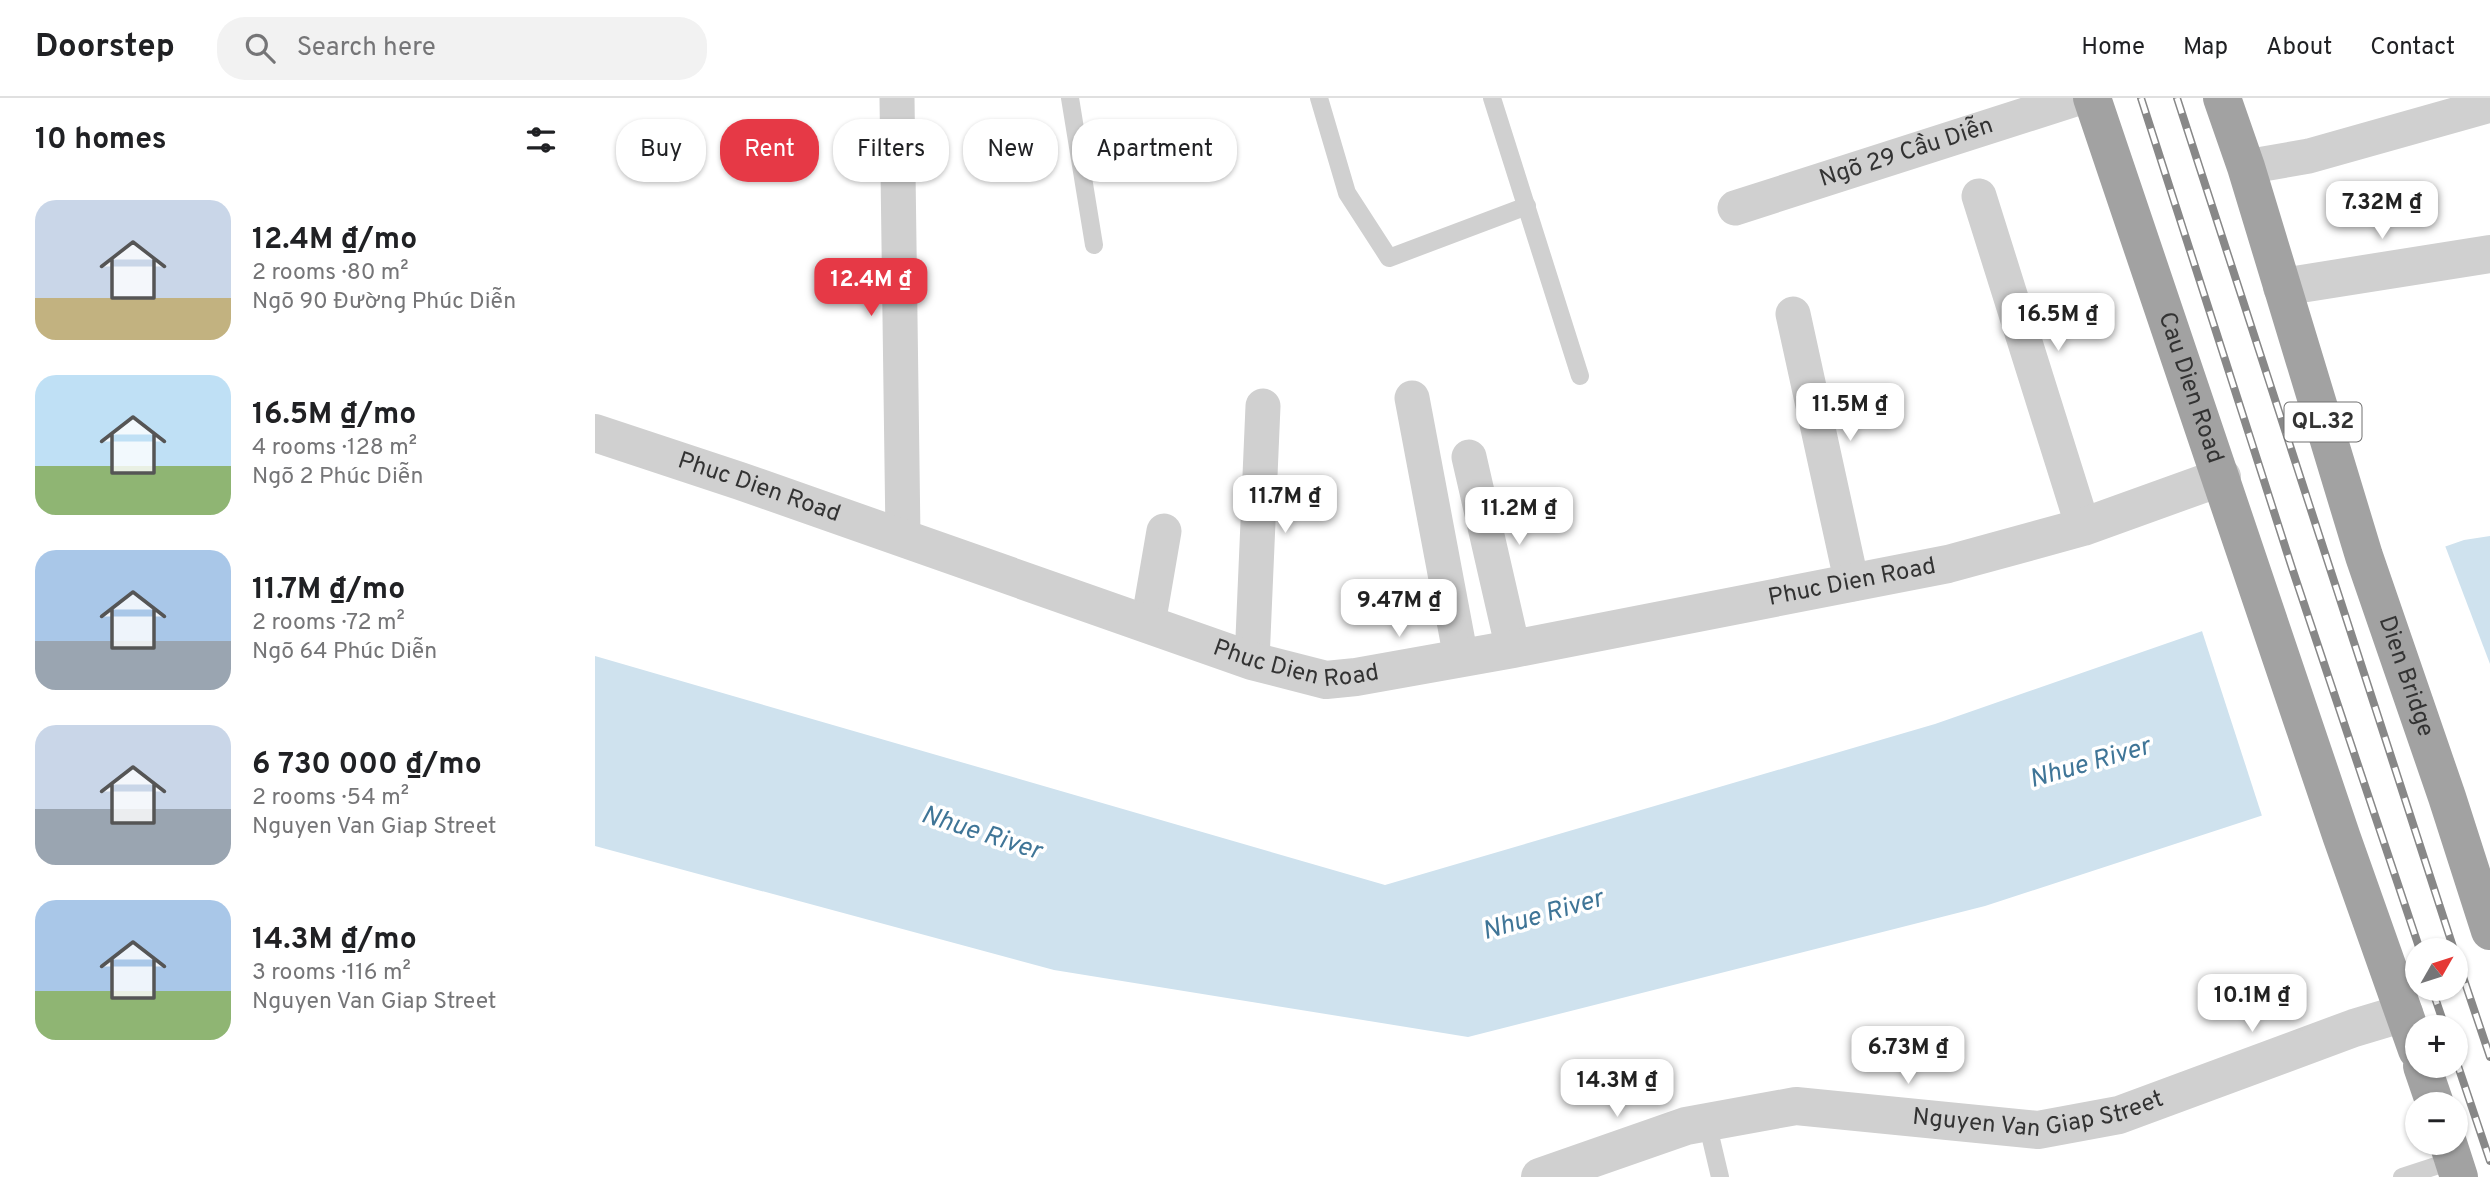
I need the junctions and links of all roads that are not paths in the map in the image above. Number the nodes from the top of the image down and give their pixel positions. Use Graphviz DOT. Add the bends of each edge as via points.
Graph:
graph roads {
  1 [pos="897,98"];
  2 [pos="1069,98"];
  3 [pos="1319,98"];
  4 [pos="1492,98"];
  5 [pos="2078,98"];
  6 [pos="2092,98"];
  7 [pos="2222,98"];
  8 [pos="2490,105"];
  9 [pos="2246,167"];
  10 [pos="1979,196"];
  11 [pos="1527,206"];
  12 [pos="1735,208"];
  13 [pos="1094,245"];
  14 [pos="2490,254"];
  15 [pos="2281,287"];
  16 [pos="1793,314"];
  17 [pos="1580,376"];
  18 [pos="1412,398"];
  19 [pos="1263,406"];
  20 [pos="595,433"];
  21 [pos="1469,457"];
  22 [pos="2222,477"];
  23 [pos="1282,521"];
  24 [pos="2083,527"];
  25 [pos="1170,535"];
  26 [pos="903,537"];
  27 [pos="1852,584"];
  28 [pos="1154,626"];
  29 [pos="1513,649"];
  30 [pos="1461,658"];
  31 [pos="1260,663"];
  32 [pos="2487,910"];
  33 [pos="2405,1013"];
  34 [pos="1707,1122"];
  35 [pos="2454,1160"];
  36 [pos="1540,1177"];
  37 [pos="1720,1177"];
  38 [pos="2402,1177"];
  1 -- 26 [label="street"];
  2 -- 13 [label="lane"];
  3 -- 11 [label="lane" via="1347,194 1389,258"];
  4 -- 11 [label="lane"];
  5 -- 12 [label="street, Ngõ 29 Cầu Diễn"];
  6 -- 22 [label="highway, Cau Dien Road"];
  7 -- 9 [label="highway, QL.32"];
  8 -- 9 [label="street" via="2309,156"];
  9 -- 15 [label="highway, QL.32"];
  10 -- 24 [label="street"];
  11 -- 17 [label="lane"];
  14 -- 15 [label="street"];
  15 -- 32 [label="highway, Dien Bridge / QL.32" via="2364,556"];
  16 -- 27 [label="street"];
  18 -- 30 [label="street"];
  19 -- 31 [label="street"];
  20 -- 26 [label="street, Phuc Dien Road"];
  21 -- 29 [label="street"];
  22 -- 24 [label="street, Phuc Dien Road"];
  22 -- 33 [label="highway, Cau Dien Road"];
  23 -- 31 [label="street"];
  24 -- 27 [label="street, Phuc Dien Road" via="1948,564"];
  25 -- 28 [label="street"];
  26 -- 28 [label="street, Phuc Dien Road"];
  27 -- 29 [label="street, Phuc Dien Road"];
  28 -- 31 [label="street, Phuc Dien Road"];
  29 -- 30 [label="street, Phuc Dien Road"];
  30 -- 31 [label="street, Phuc Dien Road" via="1325,680"];
  33 -- 34 [label="street, Nguyen Van Giap Street" via="2119,1115 2038,1130 1796,1106"];
  34 -- 36 [label="street, Nguyen Van Giap Street"];
  34 -- 37 [label="lane"];
  35 -- 38 [label="lane"];
}
